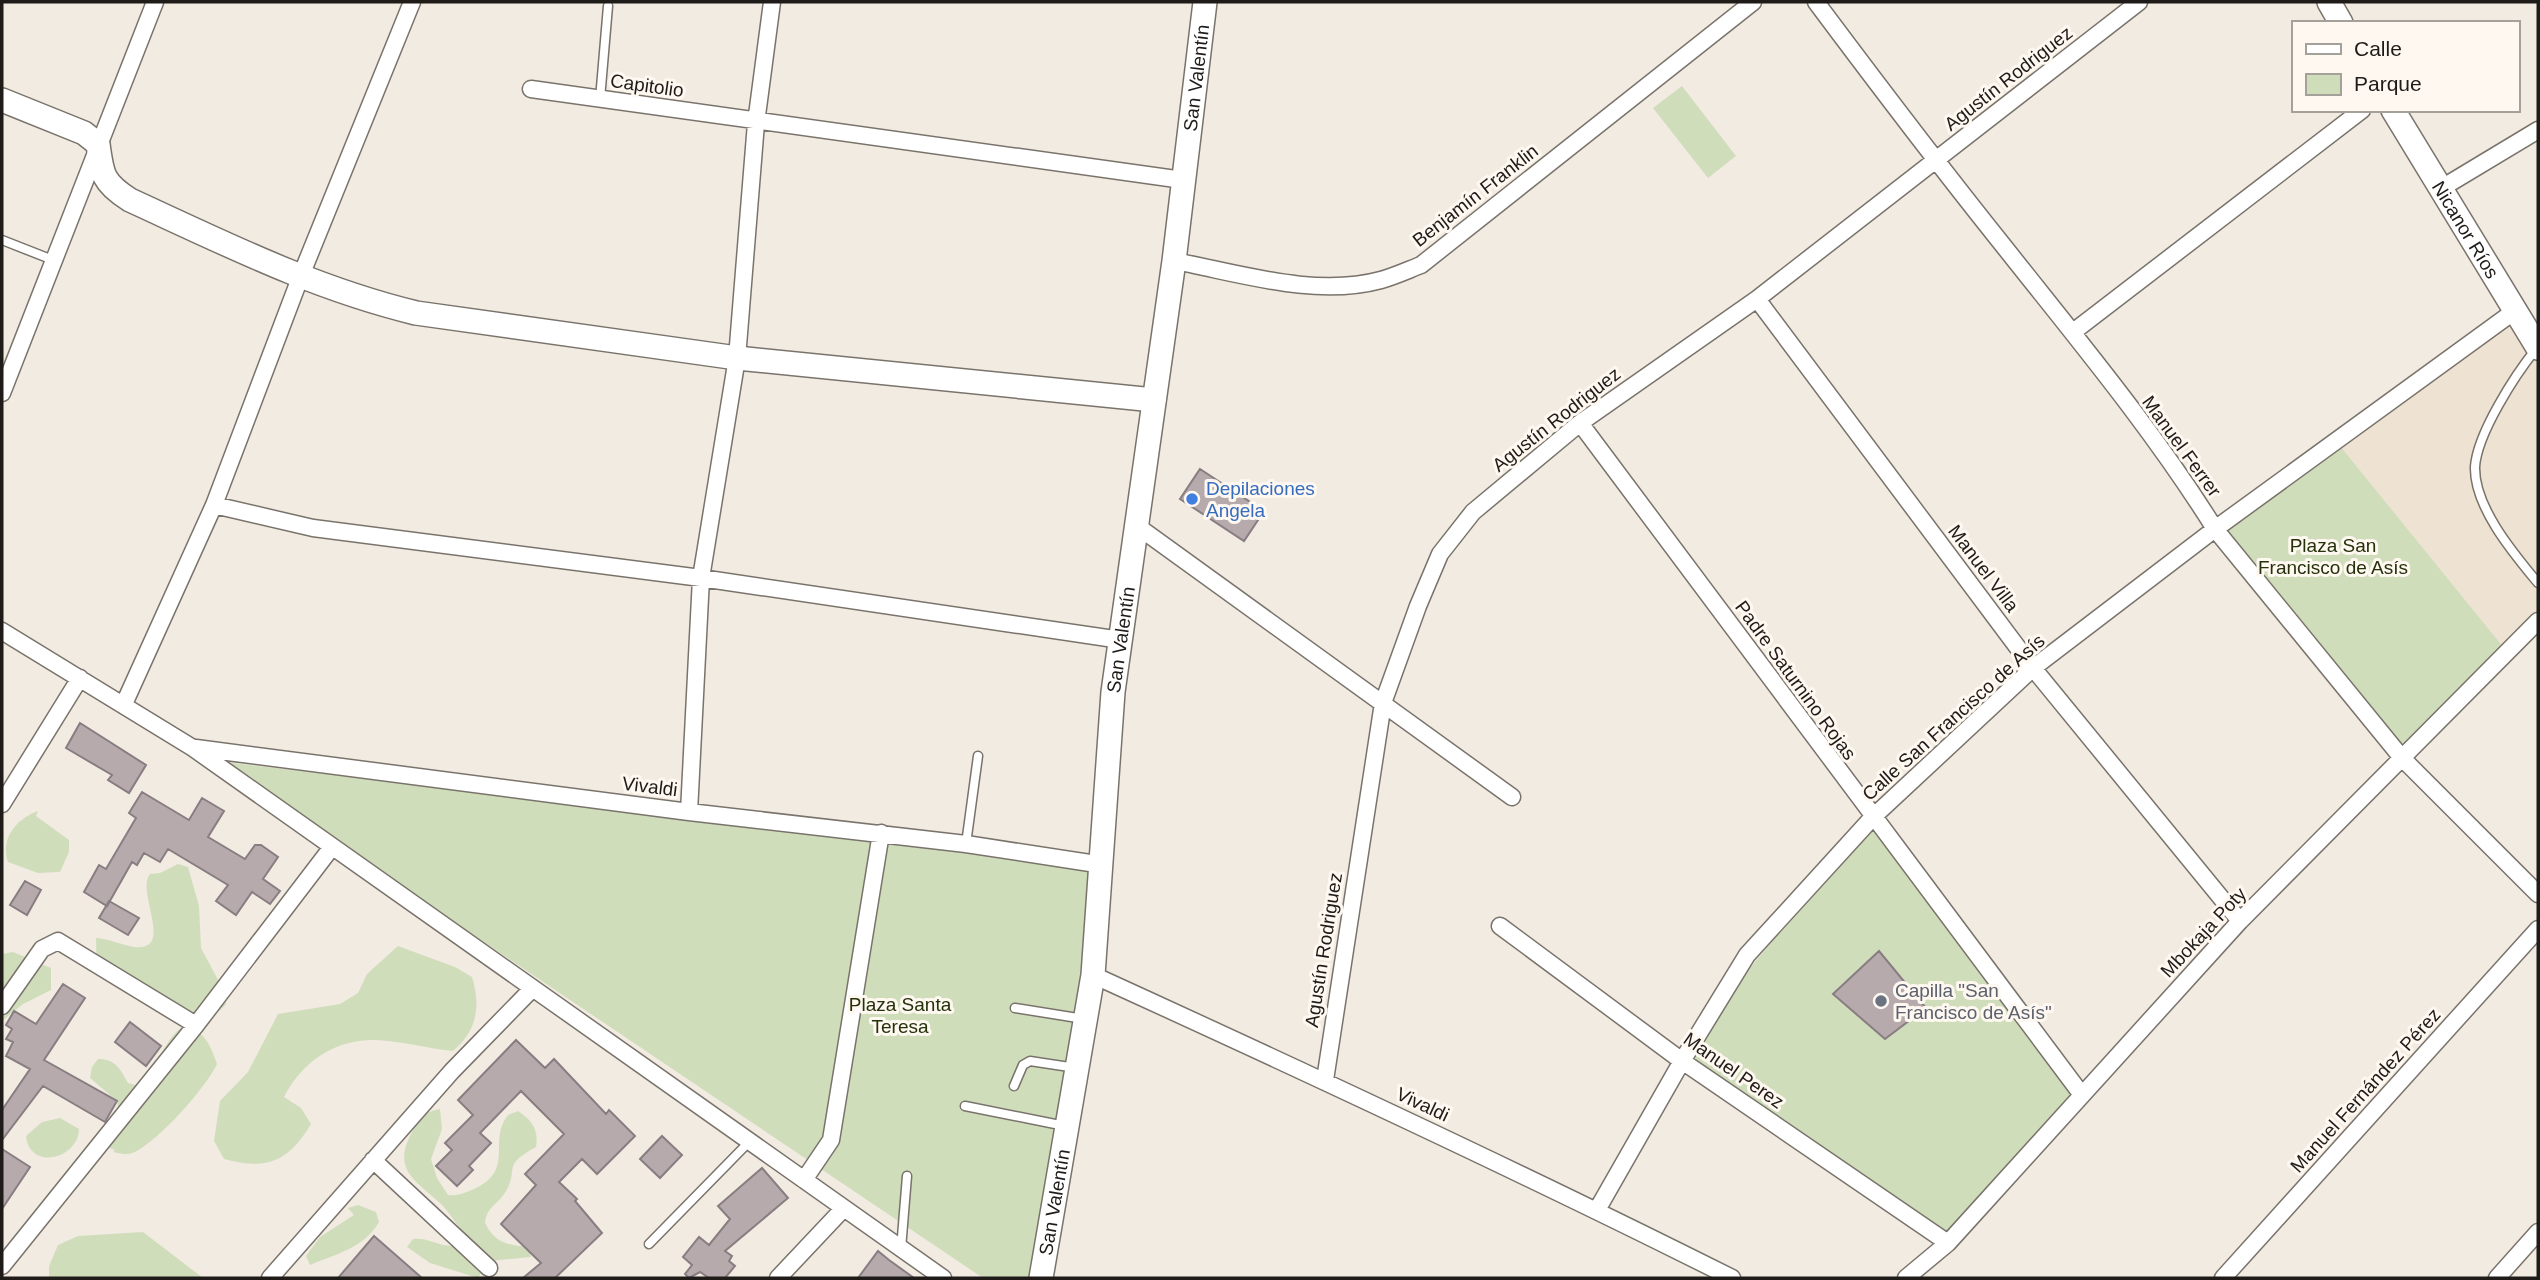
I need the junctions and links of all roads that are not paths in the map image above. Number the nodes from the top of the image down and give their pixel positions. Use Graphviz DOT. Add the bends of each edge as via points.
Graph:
graph roads {
  1 [pos="155,2"];
  2 [pos="412,2"];
  3 [pos="772,2"];
  4 [pos="1205,2"];
  5 [pos="1753,2"];
  6 [pos="1816,2"];
  7 [pos="2139,2"];
  8 [pos="2329,2"];
  9 [pos="608,6"];
  10 [pos="2341,21"];
  11 [pos="530,89"];
  12 [pos="600,99"];
  13 [pos="2,100"];
  14 [pos="2359,112"];
  15 [pos="2394,112"];
  16 [pos="756,123"];
  17 [pos="2538,130"];
  18 [pos="98,144"];
  19 [pos="1935,161"];
  20 [pos="1183,180"];
  21 [pos="2440,189"];
  22 [pos="2,240"];
  23 [pos="53,260"];
  24 [pos="1174,261"];
  25 [pos="300,278"];
  26 [pos="1756,299"];
  27 [pos="2516,310"];
  28 [pos="2073,332"];
  29 [pos="2538,347"];
  30 [pos="737,358"];
  31 [pos="2,393"];
  32 [pos="1154,400"];
  33 [pos="1580,423"];
  34 [pos="214,505"];
  35 [pos="1136,526"];
  36 [pos="2215,529"];
  37 [pos="701,578"];
  38 [pos="2538,583"];
  39 [pos="2538,621"];
  40 [pos="2,632"];
  41 [pos="1121,640"];
  42 [pos="2033,668"];
  43 [pos="80,678"];
  44 [pos="1383,703"];
  45 [pos="124,704"];
  46 [pos="192,748"];
  47 [pos="978,756"];
  48 [pos="2402,758"];
  49 [pos="1512,797"];
  50 [pos="2,804"];
  51 [pos="689,812"];
  52 [pos="1872,818"];
  53 [pos="881,833"];
  54 [pos="966,844"];
  55 [pos="332,847"];
  56 [pos="1103,865"];
  57 [pos="2538,894"];
  58 [pos="2240,921"];
  59 [pos="1500,926"];
  60 [pos="2538,929"];
  61 [pos="1093,975"];
  62 [pos="532,989"];
  63 [pos="2,1006"];
  64 [pos="1015,1008"];
  65 [pos="1087,1020"];
  66 [pos="196,1025"];
  67 [pos="1682,1061"];
  68 [pos="1079,1068"];
  69 [pos="1325,1080"];
  70 [pos="1014,1086"];
  71 [pos="2082,1095"];
  72 [pos="965,1106"];
  73 [pos="1068,1127"];
  74 [pos="749,1142"];
  75 [pos="373,1160"];
  76 [pos="907,1176"];
  77 [pos="804,1180"];
  78 [pos="844,1208"];
  79 [pos="1597,1210"];
  80 [pos="2538,1232"];
  81 [pos="1948,1243"];
  82 [pos="649,1244"];
  83 [pos="901,1249"];
  84 [pos="2,1266"];
  85 [pos="489,1268"];
  86 [pos="270,1278"];
  87 [pos="778,1278"];
  88 [pos="943,1278"];
  89 [pos="1041,1278"];
  90 [pos="1732,1278"];
  91 [pos="1906,1278"];
  92 [pos="2222,1278"];
  93 [pos="2497,1278"];
  1 -- 18 [label="street"];
  2 -- 25 [label="street"];
  3 -- 16 [label="street"];
  4 -- 20 [label="street, San Valentín"];
  5 -- 24 [label="street, Benjamín Franklin" via="1421,265 1380,280 1340,286 1300,284"];
  6 -- 19 [label="street, Manuel Ferrer"];
  7 -- 19 [label="street, Agustín Rodriguez"];
  8 -- 10 [label="street"];
  9 -- 12 [label="lane"];
  11 -- 12 [label="street, Capitolio"];
  12 -- 16 [label="street, Capitolio"];
  13 -- 18 [label="street" via="84,133"];
  14 -- 28 [label="street"];
  15 -- 21 [label="street, Nicanor Ríos"];
  16 -- 20 [label="street, Capitolio"];
  16 -- 30 [label="street"];
  17 -- 21 [label="street"];
  18 -- 23 [label="street"];
  18 -- 25 [label="street" via="102,174 113,189"];
  19 -- 26 [label="street, Agustín Rodriguez"];
  19 -- 28 [label="street, Manuel Ferrer"];
  20 -- 24 [label="street, San Valentín"];
  21 -- 27 [label="street, Nicanor Ríos"];
  22 -- 23 [label="lane"];
  23 -- 31 [label="street"];
  24 -- 32 [label="street, San Valentín"];
  25 -- 30 [label="street" via="416,313"];
  25 -- 34 [label="street"];
  26 -- 33 [label="street, Agustín Rodriguez"];
  26 -- 42 [label="street, Manuel Villa"];
  27 -- 29 [label="street, Nicanor Ríos"];
  27 -- 36 [label="street, Calle San Francisco de Asís"];
  28 -- 36 [label="street, Manuel Ferrer"];
  29 -- 38 [label="lane" via="2501,400 2475,469 2491,521"];
  30 -- 32 [label="street"];
  30 -- 37 [label="street"];
  32 -- 35 [label="street, San Valentín"];
  33 -- 44 [label="street, Agustín Rodriguez" via="1473,512 1440,554"];
  33 -- 52 [label="street, Padre Saturnino Rojas"];
  34 -- 37 [label="street" via="313,528"];
  34 -- 45 [label="street"];
  35 -- 41 [label="street, San Valentín"];
  35 -- 44 [label="street"];
  36 -- 42 [label="street, Calle San Francisco de Asís"];
  36 -- 48 [label="street, Manuel Ferrer"];
  37 -- 41 [label="street"];
  37 -- 51 [label="street"];
  39 -- 48 [label="street, Mbokaja Poty"];
  40 -- 43 [label="street"];
  41 -- 56 [label="street, San Valentín" via="1113,692"];
  42 -- 52 [label="street, Calle San Francisco de Asís"];
  42 -- 58 [label="street, Manuel Villa"];
  43 -- 45 [label="street"];
  43 -- 50 [label="street"];
  44 -- 49 [label="street"];
  44 -- 69 [label="street, Agustín Rodriguez"];
  45 -- 46 [label="street"];
  46 -- 51 [label="street, Vivaldi"];
  46 -- 55 [label="street"];
  47 -- 54 [label="lane"];
  48 -- 57 [label="street, Manuel Ferrer"];
  48 -- 58 [label="street, Mbokaja Poty"];
  51 -- 53 [label="street, Vivaldi"];
  52 -- 67 [label="street, Calle San Francisco de Asís" via="1747,955"];
  52 -- 71 [label="street, Padre Saturnino Rojas"];
  53 -- 54 [label="street, Vivaldi"];
  53 -- 77 [label="street" via="831,1140"];
  54 -- 56 [label="street, Vivaldi"];
  55 -- 62 [label="street"];
  55 -- 66 [label="street"];
  56 -- 61 [label="street, San Valentín"];
  58 -- 71 [label="street, Mbokaja Poty"];
  59 -- 67 [label="street, Manuel Perez"];
  60 -- 92 [label="street, Manuel Fernández Pérez"];
  61 -- 65 [label="street, San Valentín"];
  61 -- 69 [label="street, Vivaldi"];
  62 -- 74 [label="street"];
  62 -- 75 [label="street"];
  63 -- 66 [label="street" via="42,949 58,942"];
  64 -- 65 [label="lane"];
  65 -- 68 [label="street, San Valentín"];
  66 -- 84 [label="street"];
  67 -- 79 [label="street, Calle San Francisco de Asís"];
  67 -- 81 [label="street, Manuel Perez"];
  68 -- 70 [label="lane" via="1030,1060"];
  68 -- 73 [label="street, San Valentín"];
  69 -- 79 [label="street, Vivaldi"];
  71 -- 81 [label="street, Mbokaja Poty"];
  72 -- 73 [label="lane"];
  73 -- 89 [label="street, San Valentín"];
  74 -- 77 [label="street"];
  74 -- 82 [label="lane"];
  75 -- 85 [label="street"];
  75 -- 86 [label="street"];
  76 -- 83 [label="lane"];
  77 -- 78 [label="street"];
  78 -- 83 [label="street"];
  78 -- 87 [label="street"];
  79 -- 90 [label="street, Vivaldi"];
  80 -- 93 [label="street"];
  81 -- 91 [label="street, Mbokaja Poty"];
  83 -- 88 [label="street"];
}
